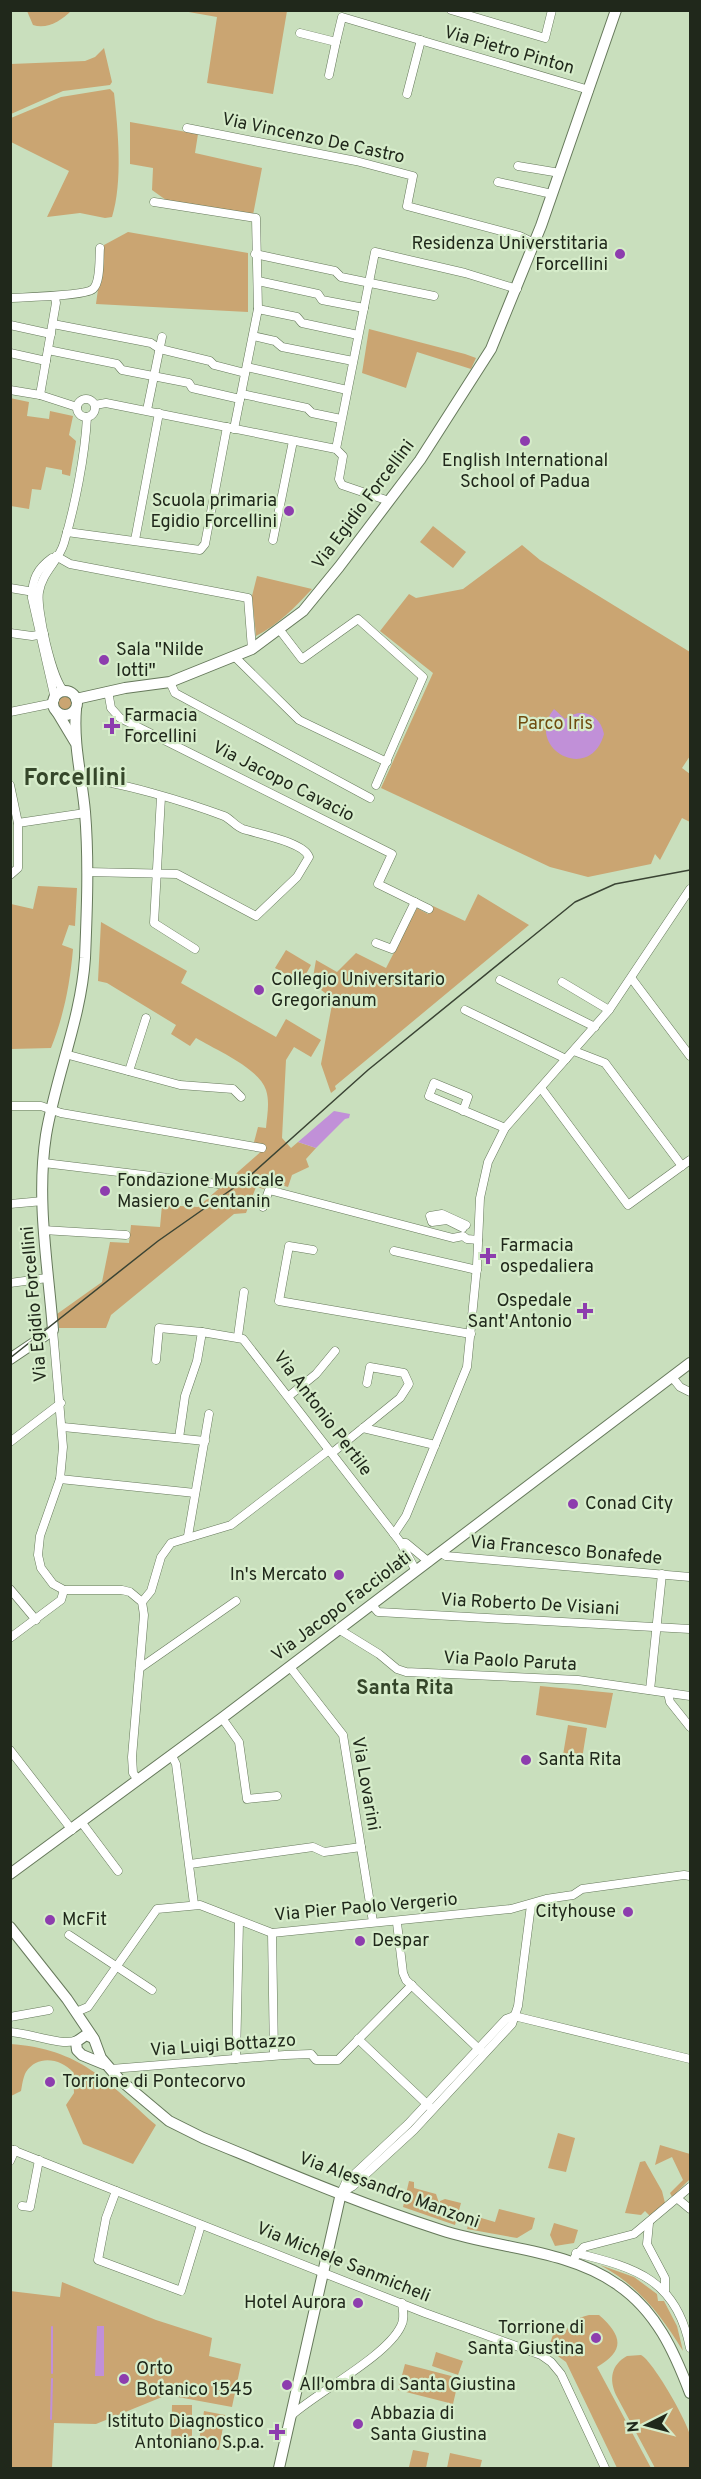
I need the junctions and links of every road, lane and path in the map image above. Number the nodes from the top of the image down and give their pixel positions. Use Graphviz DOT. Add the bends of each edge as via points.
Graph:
graph roads {
  1 [pos="451,10"];
  2 [pos="552,10"];
  3 [pos="616,10"];
  4 [pos="343,14"];
  5 [pos="300,33"];
  6 [pos="421,40"];
  7 [pos="336,42"];
  8 [pos="328,75"];
  9 [pos="589,90"];
  10 [pos="407,94"];
  11 [pos="187,128"];
  12 [pos="518,166"];
  13 [pos="560,173"];
  14 [pos="498,182"];
  15 [pos="552,194"];
  16 [pos="154,202"];
  17 [pos="534,243"];
  18 [pos="100,248"];
  19 [pos="255,254"];
  20 [pos="258,281"];
  21 [pos="369,282"];
  22 [pos="517,290"];
  23 [pos="434,296"];
  24 [pos="10,298"];
  25 [pos="55,298"];
  26 [pos="364,308"];
  27 [pos="258,309"];
  28 [pos="53,324"];
  29 [pos="10,325"];
  30 [pos="51,334"];
  31 [pos="358,335"];
  32 [pos="253,336"];
  33 [pos="162,337"];
  34 [pos="48,350"];
  35 [pos="160,350"];
  36 [pos="10,353"];
  37 [pos="46,361"];
  38 [pos="353,361"];
  39 [pos="246,370"];
  40 [pos="154,376"];
  41 [pos="10,390"];
  42 [pos="347,390"];
  43 [pos="40,395"];
  44 [pos="241,396"];
  45 [pos="95,405"];
  46 [pos="77,407"];
  47 [pos="147,410"];
  48 [pos="159,413"];
  49 [pos="87,417"];
  50 [pos="341,419"];
  51 [pos="231,428"];
  52 [pos="293,441"];
  53 [pos="336,449"];
  54 [pos="389,501"];
  55 [pos="67,532"];
  56 [pos="135,540"];
  57 [pos="273,540"];
  58 [pos="56,556"];
  59 [pos="10,588"];
  60 [pos="35,592"];
  61 [pos="279,629"];
  62 [pos="10,633"];
  63 [pos="42,634"];
  64 [pos="252,649"];
  65 [pos="236,657"];
  66 [pos="170,682"];
  67 [pos="108,691"];
  68 [pos="65,692"];
  69 [pos="76,704"];
  70 [pos="55,705"];
  71 [pos="10,712"];
  72 [pos="75,743"];
  73 [pos="387,762"];
  74 [pos="80,778"];
  75 [pos="10,785"];
  76 [pos="376,785"];
  77 [pos="161,797"];
  78 [pos="370,798"];
  79 [pos="85,813"];
  80 [pos="18,823"];
  81 [pos="87,872"];
  82 [pos="156,873"];
  83 [pos="10,874"];
  84 [pos="690,889"];
  85 [pos="415,902"];
  86 [pos="429,909"];
  87 [pos="376,943"];
  88 [pos="195,949"];
  89 [pos="632,979"];
  90 [pos="500,980"];
  91 [pos="562,982"];
  92 [pos="465,1010"];
  93 [pos="609,1010"];
  94 [pos="146,1018"];
  95 [pos="595,1027"];
  96 [pos="574,1051"];
  97 [pos="65,1054"];
  98 [pos="690,1055"];
  99 [pos="566,1059"];
  100 [pos="129,1071"];
  101 [pos="541,1088"];
  102 [pos="241,1097"];
  103 [pos="10,1106"];
  104 [pos="51,1110"];
  105 [pos="463,1110"];
  106 [pos="505,1128"];
  107 [pos="261,1149"];
  108 [pos="690,1160"];
  109 [pos="44,1163"];
  110 [pos="682,1166"];
  111 [pos="218,1184"];
  112 [pos="43,1201"];
  113 [pos="10,1204"];
  114 [pos="263,1207"];
  115 [pos="478,1224"];
  116 [pos="464,1229"];
  117 [pos="43,1230"];
  118 [pos="126,1235"];
  119 [pos="478,1240"];
  120 [pos="314,1250"];
  121 [pos="394,1251"];
  122 [pos="477,1270"];
  123 [pos="47,1278"];
  124 [pos="10,1283"];
  125 [pos="244,1292"];
  126 [pos="53,1330"];
  127 [pos="202,1332"];
  128 [pos="471,1334"];
  129 [pos="238,1336"];
  130 [pos="335,1351"];
  131 [pos="10,1359"];
  132 [pos="156,1360"];
  133 [pos="690,1363"];
  134 [pos="672,1377"];
  135 [pos="367,1383"];
  136 [pos="690,1392"];
  137 [pos="289,1396"];
  138 [pos="61,1403"];
  139 [pos="208,1414"];
  140 [pos="63,1427"];
  141 [pos="363,1428"];
  142 [pos="179,1438"];
  143 [pos="205,1441"];
  144 [pos="10,1442"];
  145 [pos="435,1445"];
  146 [pos="331,1452"];
  147 [pos="60,1479"];
  148 [pos="195,1493"];
  149 [pos="394,1534"];
  150 [pos="188,1536"];
  151 [pos="401,1543"];
  152 [pos="441,1553"];
  153 [pos="420,1565"];
  154 [pos="662,1574"];
  155 [pos="690,1576"];
  156 [pos="10,1588"];
  157 [pos="64,1590"];
  158 [pos="236,1600"];
  159 [pos="142,1602"];
  160 [pos="372,1605"];
  161 [pos="36,1620"];
  162 [pos="657,1626"];
  163 [pos="690,1629"];
  164 [pos="340,1630"];
  165 [pos="10,1638"];
  166 [pos="290,1667"];
  167 [pos="140,1668"];
  168 [pos="650,1690"];
  169 [pos="668,1693"];
  170 [pos="690,1696"];
  171 [pos="222,1718"];
  172 [pos="690,1727"];
  173 [pos="10,1750"];
  174 [pos="172,1756"];
  175 [pos="138,1780"];
  176 [pos="277,1796"];
  177 [pos="82,1823"];
  178 [pos="72,1830"];
  179 [pos="361,1846"];
  180 [pos="190,1863"];
  181 [pos="118,1871"];
  182 [pos="10,1874"];
  183 [pos="690,1876"];
  184 [pos="194,1904"];
  185 [pos="531,1905"];
  186 [pos="239,1922"];
  187 [pos="373,1922"];
  188 [pos="397,1923"];
  189 [pos="10,1927"];
  190 [pos="272,1933"];
  191 [pos="69,1935"];
  192 [pos="116,1966"];
  193 [pos="412,1985"];
  194 [pos="152,1990"];
  195 [pos="49,2010"];
  196 [pos="78,2015"];
  197 [pos="514,2016"];
  198 [pos="10,2017"];
  199 [pos="10,2032"];
  200 [pos="78,2039"];
  201 [pos="358,2039"];
  202 [pos="50,2040"];
  203 [pos="95,2042"];
  204 [pos="481,2051"];
  205 [pos="82,2054"];
  206 [pos="274,2055"];
  207 [pos="690,2058"];
  208 [pos="236,2059"];
  209 [pos="111,2069"];
  210 [pos="430,2107"];
  211 [pos="13,2150"];
  212 [pos="39,2160"];
  213 [pos="10,2161"];
  214 [pos="690,2187"];
  215 [pos="116,2191"];
  216 [pos="341,2193"];
  217 [pos="678,2199"];
  218 [pos="22,2206"];
  219 [pos="690,2209"];
  220 [pos="649,2223"];
  221 [pos="201,2225"];
  222 [pos="575,2258"];
  223 [pos="322,2272"];
  224 [pos="665,2291"];
  225 [pos="402,2303"];
  226 [pos="690,2348"];
  227 [pos="689,2385"];
  228 [pos="291,2416"];
  229 [pos="279,2469"];
  230 [pos="606,2469"];
  1 -- 2 [label="street" via="545,38"];
  3 -- 9 [label="street, Via Egidio Forcellini"];
  4 -- 6 [label="street, Via Pietro Pinton"];
  4 -- 7 [label="street, Via Pietro Pinton"];
  5 -- 7 [label="street"];
  6 -- 9 [label="street, Via Pietro Pinton"];
  6 -- 10 [label="street"];
  7 -- 8 [label="street, Via Pietro Pinton"];
  9 -- 13 [label="street, Via Egidio Forcellini"];
  11 -- 17 [label="street, Via Vincenzo De Castro" via="413,176 407,206"];
  12 -- 13 [label="street"];
  13 -- 15 [label="street, Via Egidio Forcellini"];
  14 -- 15 [label="street"];
  15 -- 17 [label="street, Via Egidio Forcellini"];
  16 -- 19 [label="street" via="256,218"];
  17 -- 22 [label="street, Via Egidio Forcellini"];
  18 -- 25 [label="street" via="94,289"];
  19 -- 20 [label="street"];
  19 -- 21 [label="street"];
  20 -- 26 [label="street"];
  20 -- 27 [label="street"];
  21 -- 22 [label="street" via="375,252"];
  21 -- 23 [label="street"];
  21 -- 26 [label="street"];
  22 -- 54 [label="street, Via Egidio Forcellini" via="482,367"];
  24 -- 25 [label="street"];
  25 -- 28 [label="street"];
  26 -- 31 [label="street"];
  27 -- 31 [label="street"];
  27 -- 32 [label="street"];
  28 -- 30 [label="street"];
  28 -- 35 [label="street" via="151,344"];
  29 -- 30 [label="street"];
  30 -- 34 [label="street"];
  31 -- 38 [label="street"];
  32 -- 38 [label="street" via="275,340 282,347"];
  32 -- 39 [label="street"];
  33 -- 35 [label="street"];
  34 -- 37 [label="street"];
  34 -- 40 [label="street"];
  35 -- 39 [label="street"];
  35 -- 40 [label="street"];
  36 -- 37 [label="street"];
  37 -- 43 [label="street"];
  38 -- 42 [label="street"];
  39 -- 42 [label="street"];
  39 -- 44 [label="street"];
  40 -- 44 [label="street" via="189,383 192,388"];
  40 -- 47 [label="street"];
  41 -- 43 [label="street"];
  42 -- 50 [label="street"];
  43 -- 46 [label="street"];
  44 -- 50 [label="street" via="307,408"];
  44 -- 51 [label="street"];
  45 -- 46 [label="street" via="86,399"];
  45 -- 47 [label="street" via="106,403"];
  45 -- 49 [label="street" via="94,412"];
  46 -- 49 [label="street" via="79,414"];
  47 -- 48 [label="street"];
  48 -- 51 [label="street"];
  48 -- 56 [label="street"];
  49 -- 55 [label="street"];
  50 -- 53 [label="street"];
  51 -- 52 [label="street"];
  51 -- 56 [label="street" via="203,548 196,551"];
  52 -- 53 [label="street"];
  52 -- 57 [label="street"];
  53 -- 54 [label="street" via="343,456 339,478 342,485"];
  54 -- 61 [label="street, Via Egidio Forcellini" via="303,611"];
  55 -- 56 [label="street"];
  55 -- 58 [label="street"];
  58 -- 60 [label="street"];
  58 -- 64 [label="street" via="70,564 248,598"];
  59 -- 60 [label="street"];
  60 -- 63 [label="street"];
  61 -- 64 [label="street, Via Egidio Forcellini"];
  61 -- 73 [label="street" via="302,659 358,619 423,677"];
  62 -- 63 [label="street"];
  63 -- 68 [label="street" via="54,676"];
  63 -- 70 [label="street"];
  64 -- 65 [label="street, Via Egidio Forcellini"];
  65 -- 66 [label="street, Via Egidio Forcellini"];
  65 -- 73 [label="street" via="299,720"];
  66 -- 67 [label="street, Via Egidio Forcellini"];
  66 -- 78 [label="street" via="175,693"];
  67 -- 69 [label="street, Via Egidio Forcellini"];
  67 -- 85 [label="street, Via Jacopo Cavacio" via="111,708 120,718 392,854 378,884"];
  68 -- 69 [label="street" via="72,694"];
  68 -- 70 [label="street"];
  69 -- 70 [label="street" via="69,714"];
  69 -- 72 [label="street, Via Egidio Forcellini"];
  70 -- 71 [label="street"];
  70 -- 72 [label="street, Via Egidio Forcellini"];
  72 -- 74 [label="street, Via Egidio Forcellini"];
  73 -- 76 [label="street"];
  74 -- 77 [label="street"];
  74 -- 79 [label="street, Via Egidio Forcellini"];
  75 -- 80 [label="street"];
  77 -- 82 [label="street"];
  77 -- 82 [label="street" via="227,817 239,828 300,847 308,853 308,861 256,916 186,877"];
  79 -- 80 [label="street"];
  79 -- 81 [label="street, Via Egidio Forcellini"];
  80 -- 83 [label="street" via="18,868"];
  81 -- 82 [label="street"];
  81 -- 97 [label="street, Via Egidio Forcellini" via="83,980"];
  82 -- 88 [label="street" via="154,923"];
  84 -- 89 [label="street"];
  85 -- 86 [label="street, Via Jacopo Cavacio"];
  85 -- 87 [label="street" via="392,949"];
  89 -- 93 [label="street"];
  89 -- 98 [label="street"];
  90 -- 95 [label="street"];
  91 -- 93 [label="street"];
  92 -- 99 [label="street"];
  93 -- 95 [label="street"];
  94 -- 100 [label="street"];
  95 -- 96 [label="street"];
  96 -- 99 [label="street"];
  96 -- 110 [label="street" via="605,1063"];
  97 -- 100 [label="street"];
  97 -- 104 [label="street, Via Egidio Forcellini"];
  99 -- 101 [label="street"];
  100 -- 102 [label="street" via="180,1085 233,1089"];
  101 -- 106 [label="street"];
  101 -- 110 [label="street" via="628,1205"];
  103 -- 104 [label="street"];
  104 -- 107 [label="street"];
  104 -- 109 [label="street, Via Egidio Forcellini"];
  105 -- 105 [label="street" via="429,1096 434,1083 468,1097"];
  105 -- 106 [label="street"];
  106 -- 115 [label="street" via="484,1175"];
  108 -- 110 [label="street"];
  109 -- 111 [label="street"];
  109 -- 112 [label="street, Via Egidio Forcellini"];
  112 -- 113 [label="street"];
  112 -- 117 [label="street, Via Egidio Forcellini"];
  114 -- 116 [label="street" via="269,1190 453,1238"];
  115 -- 116 [label="street"];
  115 -- 119 [label="street"];
  116 -- 119 [label="street" via="467,1239"];
  117 -- 118 [label="street"];
  117 -- 123 [label="street, Via Egidio Forcellini"];
  119 -- 122 [label="street"];
  120 -- 128 [label="street" via="289,1246 279,1301"];
  121 -- 122 [label="street"];
  122 -- 128 [label="street"];
  123 -- 124 [label="street"];
  123 -- 126 [label="street, Via Egidio Forcellini"];
  125 -- 129 [label="street"];
  126 -- 131 [label="street"];
  126 -- 138 [label="street, Via Egidio Forcellini"];
  127 -- 129 [label="street"];
  127 -- 132 [label="street" via="159,1328"];
  127 -- 142 [label="street" via="185,1396"];
  128 -- 145 [label="street" via="467,1367"];
  129 -- 137 [label="street, Via Antonio Pertile" via="249,1342"];
  130 -- 137 [label="street" via="316,1374"];
  133 -- 134 [label="street, Via Jacopo Facciolati"];
  134 -- 136 [label="street" via="680,1388"];
  134 -- 152 [label="street, Via Jacopo Facciolati"];
  135 -- 141 [label="street" via="370,1367 404,1373 409,1384 400,1398"];
  137 -- 146 [label="street, Via Antonio Pertile"];
  138 -- 140 [label="street, Via Egidio Forcellini"];
  138 -- 144 [label="street"];
  139 -- 143 [label="street"];
  140 -- 142 [label="street"];
  140 -- 147 [label="street, Via Egidio Forcellini"];
  141 -- 145 [label="street"];
  141 -- 146 [label="street"];
  142 -- 143 [label="street"];
  143 -- 148 [label="street"];
  145 -- 149 [label="street" via="406,1516"];
  146 -- 149 [label="street, Via Antonio Pertile"];
  146 -- 150 [label="street" via="231,1525"];
  147 -- 148 [label="street"];
  147 -- 157 [label="street, Via Egidio Forcellini" via="40,1536 38,1555 45,1574"];
  148 -- 150 [label="street"];
  149 -- 151 [label="street, Via Antonio Pertile"];
  150 -- 159 [label="street" via="165,1550 151,1591"];
  151 -- 153 [label="street, Via Antonio Pertile"];
  151 -- 153 [label="street, Via Antonio Pertile" via="406,1543"];
  152 -- 153 [label="street, Via Jacopo Facciolati"];
  152 -- 154 [label="street, Via Francesco Bonafede" via="446,1557"];
  153 -- 160 [label="street, Via Jacopo Facciolati"];
  154 -- 155 [label="street, Via Francesco Bonafede"];
  154 -- 162 [label="street"];
  156 -- 161 [label="street"];
  157 -- 159 [label="street" via="122,1590"];
  157 -- 161 [label="street" via="61,1600"];
  158 -- 167 [label="street"];
  159 -- 167 [label="street"];
  160 -- 162 [label="street, Via Roberto De Visiani" via="378,1612"];
  160 -- 164 [label="street, Via Jacopo Facciolati"];
  161 -- 165 [label="street"];
  162 -- 163 [label="street, Via Roberto De Visiani"];
  162 -- 168 [label="street"];
  164 -- 166 [label="street, Via Jacopo Facciolati"];
  164 -- 168 [label="street, Via Paolo Paruta" via="406,1672 559,1678"];
  166 -- 171 [label="street, Via Jacopo Facciolati"];
  166 -- 179 [label="street, Via Lovarini" via="343,1735"];
  167 -- 175 [label="street" via="132,1757 133,1773"];
  168 -- 169 [label="street, Via Paolo Paruta"];
  169 -- 170 [label="street, Via Paolo Paruta"];
  169 -- 172 [label="street" via="670,1702"];
  171 -- 174 [label="street, Via Jacopo Facciolati"];
  171 -- 176 [label="street" via="239,1742 247,1799"];
  173 -- 178 [label="street"];
  174 -- 175 [label="street, Via Jacopo Facciolati"];
  174 -- 180 [label="street"];
  175 -- 177 [label="street, Via Jacopo Facciolati"];
  177 -- 178 [label="street, Via Jacopo Facciolati"];
  177 -- 181 [label="street"];
  178 -- 182 [label="street, Via Jacopo Facciolati"];
  179 -- 180 [label="street" via="324,1852 313,1847"];
  179 -- 187 [label="street, Via Lovarini"];
  180 -- 184 [label="street"];
  183 -- 185 [label="street, Via Pier Paolo Vergerio" via="588,1888"];
  184 -- 186 [label="street, Via Pier Paolo Vergerio"];
  184 -- 192 [label="street" via="157,1909"];
  185 -- 188 [label="street, Via Pier Paolo Vergerio"];
  185 -- 197 [label="street"];
  186 -- 190 [label="street, Via Pier Paolo Vergerio"];
  186 -- 208 [label="street"];
  187 -- 188 [label="street, Via Pier Paolo Vergerio"];
  187 -- 190 [label="street, Via Pier Paolo Vergerio"];
  188 -- 193 [label="street" via="403,1973"];
  189 -- 196 [label="street, Via Alessandro Manzoni"];
  190 -- 206 [label="street"];
  191 -- 192 [label="street"];
  192 -- 194 [label="street"];
  192 -- 196 [label="street"];
  193 -- 201 [label="street, Via Luigi Bottazzo"];
  193 -- 204 [label="street"];
  195 -- 198 [label="street"];
  196 -- 200 [label="street" via="82,2030"];
  196 -- 203 [label="street, Via Alessandro Manzoni"];
  197 -- 204 [label="street" via="506,2019"];
  197 -- 207 [label="street"];
  199 -- 202 [label="street, Via Alessandro Manzoni"];
  200 -- 202 [label="street, Via Alessandro Manzoni" via="66,2043"];
  200 -- 203 [label="street" via="86,2035"];
  200 -- 205 [label="street" via="76,2048"];
  201 -- 206 [label="street, Via Luigi Bottazzo" via="338,2060 316,2060 311,2054"];
  201 -- 210 [label="street"];
  202 -- 205 [label="street, Via Alessandro Manzoni"];
  203 -- 205 [label="street" via="93,2053"];
  203 -- 209 [label="street, Via Alessandro Manzoni"];
  204 -- 210 [label="street"];
  205 -- 209 [label="street, Via Alessandro Manzoni"];
  206 -- 208 [label="street, Via Luigi Bottazzo"];
  208 -- 209 [label="street, Via Luigi Bottazzo"];
  209 -- 216 [label="street, Via Alessandro Manzoni" via="144,2102 180,2128"];
  210 -- 216 [label="street" via="345,2182"];
  211 -- 212 [label="street, Via Michele Sanmicheli"];
  211 -- 213 [label="street"];
  212 -- 215 [label="street, Via Michele Sanmicheli"];
  212 -- 218 [label="street" via="30,2207"];
  214 -- 217 [label="street"];
  215 -- 221 [label="street, Via Michele Sanmicheli"];
  215 -- 221 [label="street" via="98,2260 181,2291"];
  216 -- 222 [label="street, Via Alessandro Manzoni" via="455,2235"];
  216 -- 223 [label="street"];
  217 -- 219 [label="street"];
  217 -- 220 [label="street"];
  220 -- 222 [label="street" via="626,2238 584,2247"];
  220 -- 224 [label="street" via="647,2244 665,2278"];
  221 -- 223 [label="street, Via Michele Sanmicheli"];
  222 -- 224 [label="street, Via Alessandro Manzoni" via="626,2266"];
  222 -- 227 [label="street, Via Alessandro Manzoni" via="619,2285 648,2313 669,2342"];
  223 -- 225 [label="street, Via Michele Sanmicheli"];
  223 -- 228 [label="street"];
  224 -- 226 [label="street, Via Alessandro Manzoni" via="683,2320"];
  225 -- 228 [label="street" via="403,2320 395,2336"];
  225 -- 230 [label="street, Via Michele Sanmicheli" via="551,2361 561,2374"];
  228 -- 229 [label="street"];
}
